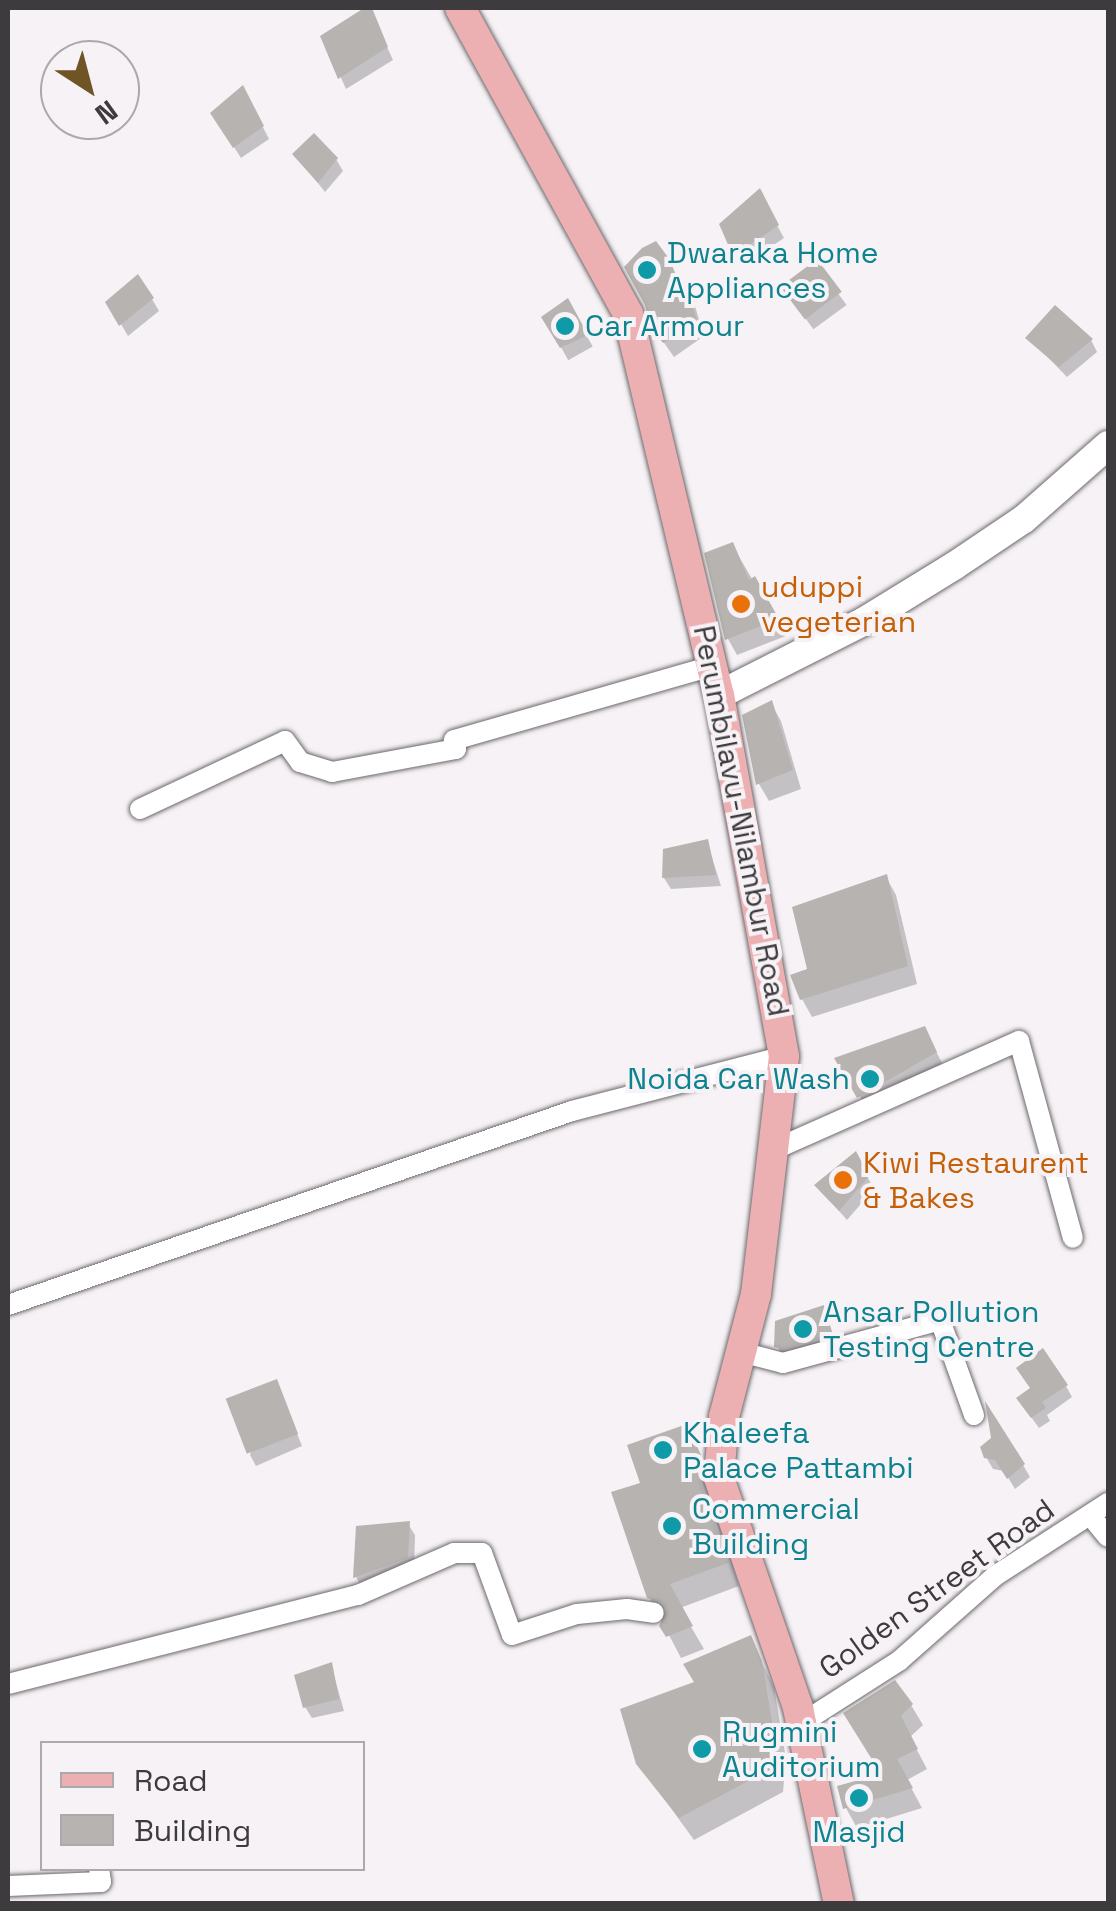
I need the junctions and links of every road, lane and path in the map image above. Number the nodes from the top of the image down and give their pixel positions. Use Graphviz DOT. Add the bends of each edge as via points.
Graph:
graph roads {
  1 [pos="460,8"];
  2 [pos="1108,446"];
  3 [pos="716,680"];
  4 [pos="140,809"];
  5 [pos="784,1056"];
  6 [pos="773,1150"];
  7 [pos="1073,1238"];
  8 [pos="8,1305"];
  9 [pos="741,1352"];
  10 [pos="974,1415"];
  11 [pos="1108,1502"];
  12 [pos="1090,1515"];
  13 [pos="1108,1537"];
  14 [pos="654,1613"];
  15 [pos="8,1684"];
  16 [pos="802,1723"];
  17 [pos="99,1871"];
  18 [pos="8,1886"];
  19 [pos="839,1904"];
  1 -- 3 [label="main road, Perumbilavu-Nilambur Road" via="628,314"];
  2 -- 3 [label="main road" via="1024,519 863,622"];
  3 -- 4 [label="street" via="454,740 456,749 332,772 300,762 285,741"];
  3 -- 5 [label="main road, Perumbilavu-Nilambur Road"];
  5 -- 6 [label="main road, Perumbilavu-Nilambur Road"];
  5 -- 8 [label="street" via="572,1111"];
  6 -- 7 [label="street" via="1019,1042"];
  6 -- 9 [label="main road, Perumbilavu-Nilambur Road" via="756,1294"];
  9 -- 10 [label="street" via="784,1363 940,1320"];
  9 -- 16 [label="main road, Perumbilavu-Nilambur Road" via="724,1417 720,1478"];
  11 -- 12 [label="street, Golden Street Road"];
  12 -- 13 [label="street"];
  12 -- 16 [label="street, Golden Street Road" via="995,1576 899,1661"];
  14 -- 15 [label="street" via="577,1614 512,1636 482,1553 454,1553 358,1595"];
  16 -- 19 [label="main road, Perumbilavu-Nilambur Road"];
  17 -- 18 [label="street" via="100,1882"];
}
